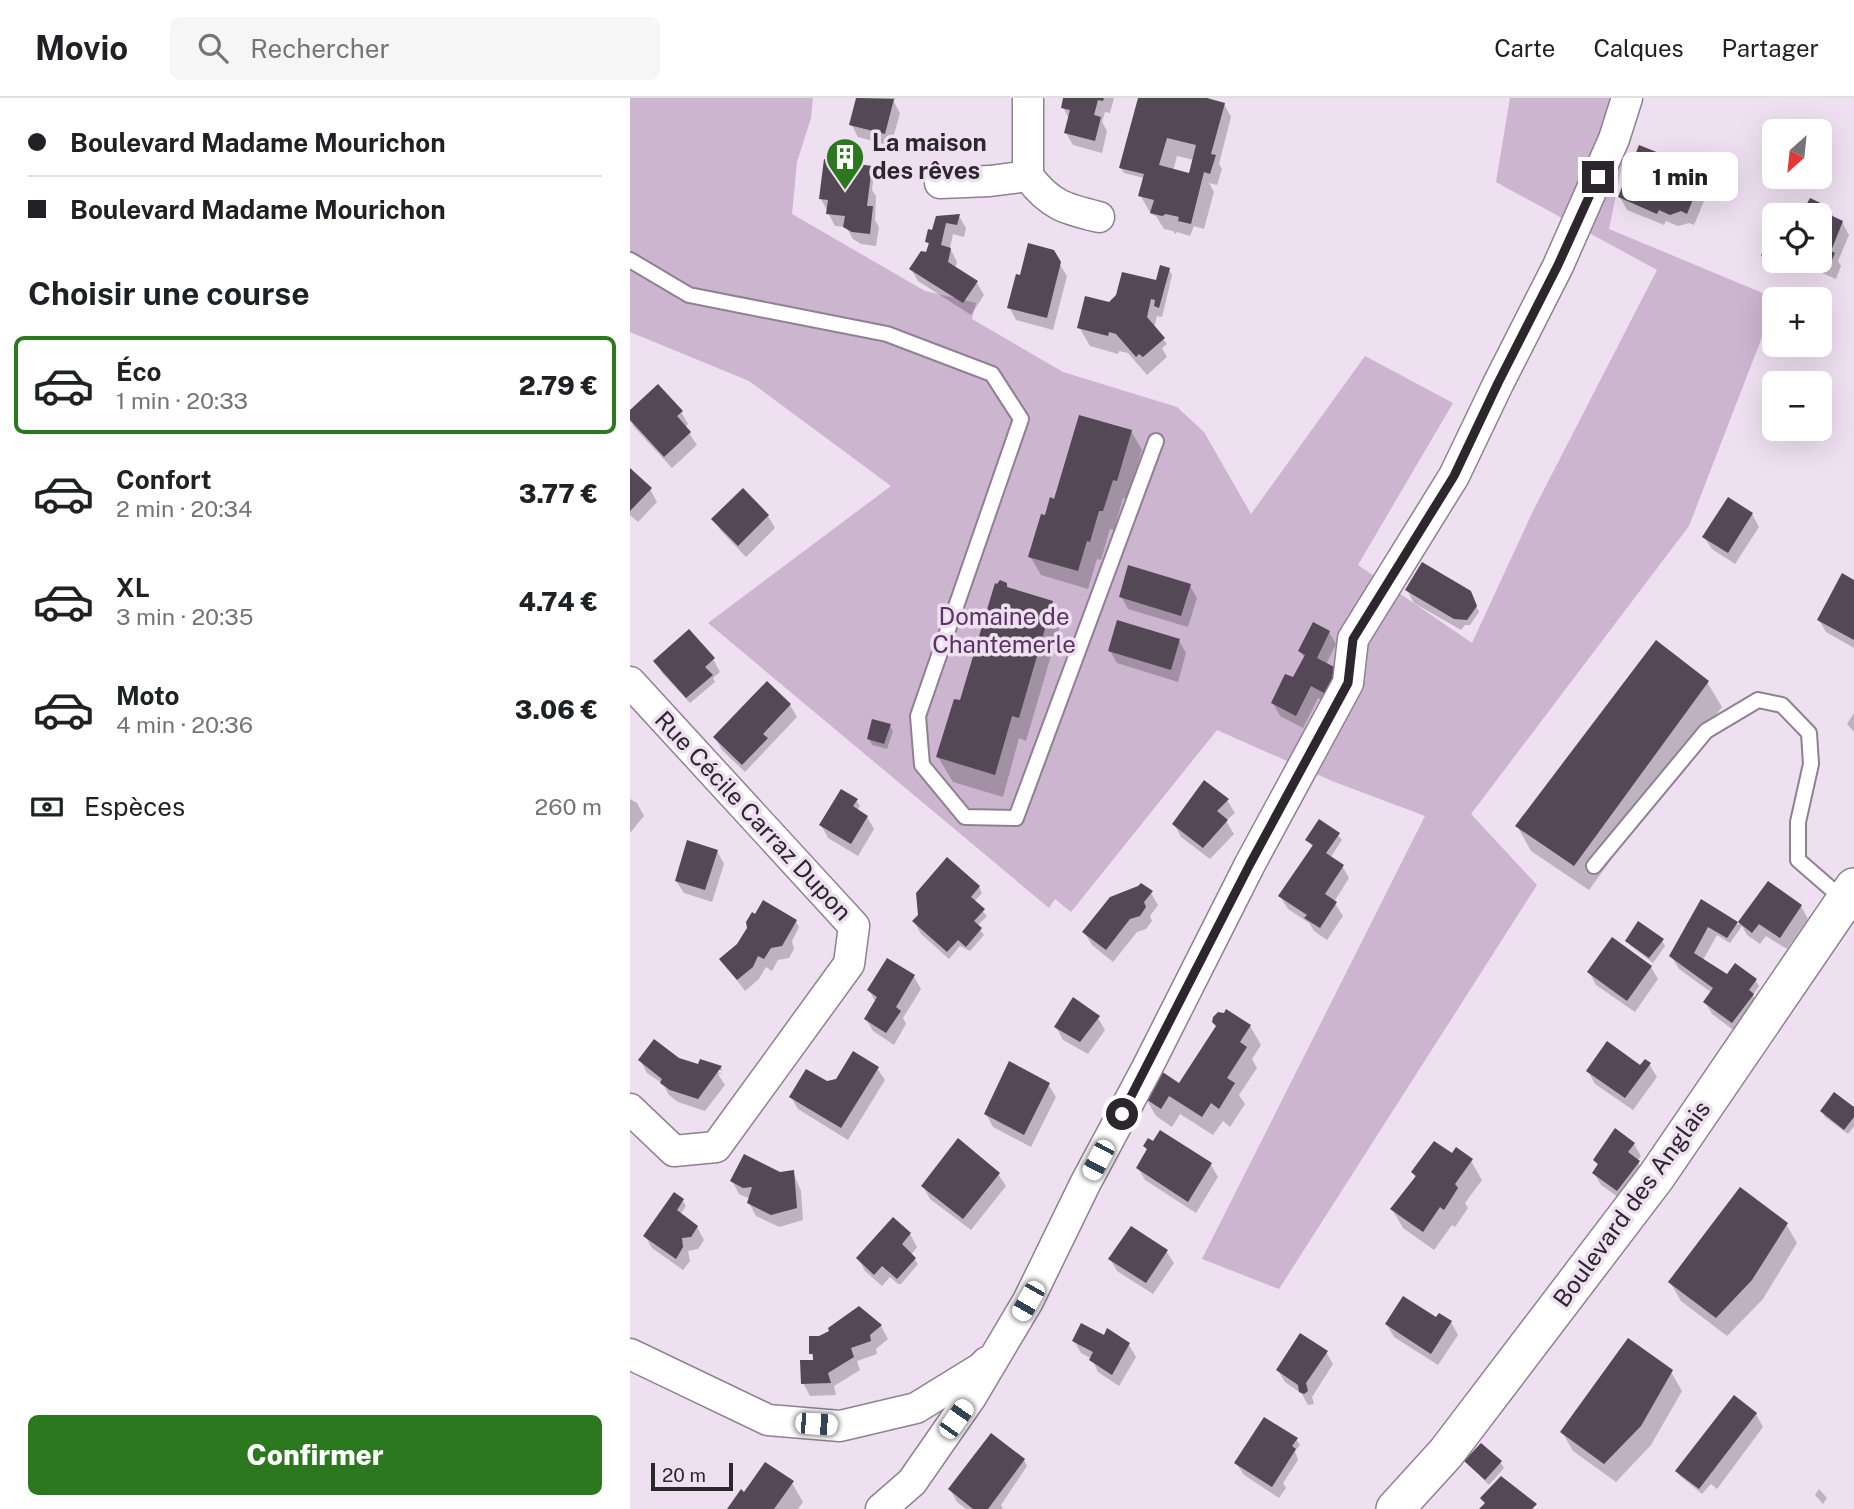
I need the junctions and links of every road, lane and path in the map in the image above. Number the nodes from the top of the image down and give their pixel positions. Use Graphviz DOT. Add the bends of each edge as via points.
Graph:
graph roads {
  1 [pos="1028,98"];
  2 [pos="1627,98"];
  3 [pos="1028,176"];
  4 [pos="940,183"];
  5 [pos="1099,217"];
  6 [pos="630,260"];
  7 [pos="1156,441"];
  8 [pos="630,682"];
  9 [pos="1594,866"];
  10 [pos="1850,894"];
  11 [pos="630,1109"];
  12 [pos="1000,1349"];
  13 [pos="630,1354"];
  14 [pos="881,1509"];
  15 [pos="1395,1509"];
  1 -- 3 [label="street"];
  2 -- 12 [label="street" via="1558,265 1454,476 1353,639 1348,683 1149,1046 1028,1301"];
  3 -- 4 [label="street"];
  3 -- 5 [label="street" via="1042,194 1069,210"];
  6 -- 7 [label="lane" via="689,295 887,334 992,374 1021,419 918,716 922,765 965,817 1016,818"];
  8 -- 11 [label="street, Rue Cécile Carraz Dupon" via="854,926 849,964 716,1147 674,1151"];
  9 -- 10 [label="lane" via="1706,731 1758,699 1782,705 1809,733 1811,764 1798,822 1798,860"];
  10 -- 15 [label="street, Boulevard des Anglais" via="1656,1177 1446,1453"];
  12 -- 13 [label="street" via="981,1368 916,1408 840,1426 768,1420"];
  12 -- 14 [label="street" via="912,1482"];
}
